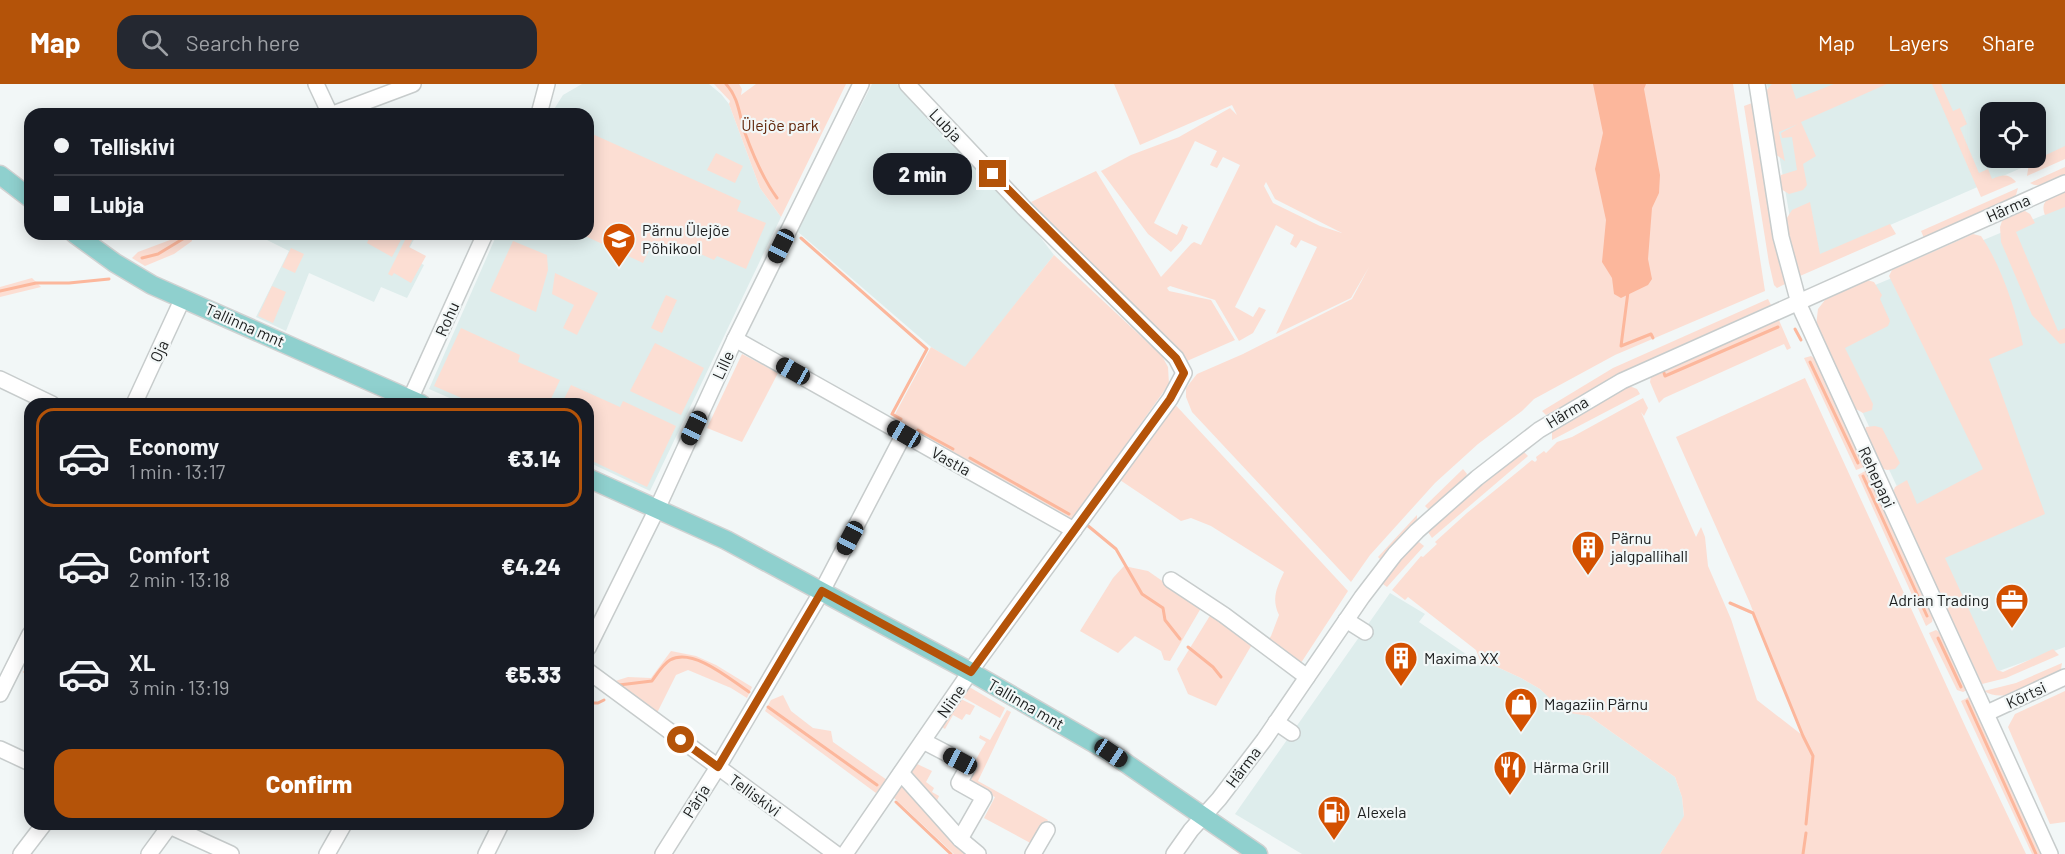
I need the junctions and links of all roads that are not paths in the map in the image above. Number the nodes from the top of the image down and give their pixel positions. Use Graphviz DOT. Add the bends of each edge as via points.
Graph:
graph roads {
  1 [pos="316,84"];
  2 [pos="412,84"];
  3 [pos="547,84"];
  4 [pos="861,84"];
  5 [pos="907,84"];
  6 [pos="1756,84"];
  7 [pos="329,108"];
  8 [pos="348,108"];
  9 [pos="541,108"];
  10 [pos="0,175"];
  11 [pos="2065,183"];
  12 [pos="24,193"];
  13 [pos="83,240"];
  14 [pos="477,240"];
  15 [pos="183,298"];
  16 [pos="1798,302"];
  17 [pos="735,339"];
  18 [pos="1184,373"];
  19 [pos="0,379"];
  20 [pos="40,398"];
  21 [pos="137,398"];
  22 [pos="404,398"];
  23 [pos="415,398"];
  24 [pos="904,434"];
  25 [pos="594,481"];
  26 [pos="657,509"];
  27 [pos="1074,530"];
  28 [pos="1171,580"];
  29 [pos="822,591"];
  30 [pos="1346,620"];
  31 [pos="594,624"];
  32 [pos="1365,632"];
  33 [pos="24,646"];
  34 [pos="971,672"];
  35 [pos="594,675"];
  36 [pos="1307,676"];
  37 [pos="2065,677"];
  38 [pos="0,694"];
  39 [pos="1987,713"];
  40 [pos="1276,722"];
  41 [pos="1292,733"];
  42 [pos="923,741"];
  43 [pos="0,749"];
  44 [pos="24,760"];
  45 [pos="718,767"];
  46 [pos="901,773"];
  47 [pos="1205,816"];
  48 [pos="39,830"];
  49 [pos="165,830"];
  50 [pos="181,830"];
  51 [pos="341,830"];
  52 [pos="498,830"];
  53 [pos="1047,830"];
  54 [pos="960,839"];
  55 [pos="21,854"];
  56 [pos="149,854"];
  57 [pos="231,854"];
  58 [pos="327,854"];
  59 [pos="486,854"];
  60 [pos="663,854"];
  61 [pos="836,854"];
  62 [pos="845,854"];
  63 [pos="978,854"];
  64 [pos="1033,854"];
  65 [pos="1174,854"];
  66 [pos="1258,854"];
  67 [pos="2050,854"];
  1 -- 7 [label="street"];
  2 -- 8 [label="street"];
  3 -- 9 [label="street"];
  4 -- 17 [label="street, Lille"];
  5 -- 18 [label="street, Lubja" via="1024,208 1176,358"];
  6 -- 16 [label="street, Rehepapi" via="1781,237"];
  10 -- 12 [label="main road"];
  11 -- 16 [label="street, Härma"];
  13 -- 15 [label="main road, Tallinna mnt" via="152,285"];
  14 -- 23 [label="street, Rohu"];
  15 -- 21 [label="street, Oja"];
  15 -- 22 [label="main road, Tallinna mnt"];
  16 -- 30 [label="street, Härma" via="1622,381 1539,430 1417,531"];
  16 -- 39 [label="street, Rehepapi"];
  17 -- 24 [label="street, Vastla"];
  17 -- 26 [label="street, Lille"];
  18 -- 27 [label="street, Niine" via="1170,399"];
  19 -- 20 [label="street"];
  24 -- 27 [label="street, Vastla"];
  24 -- 29 [label="street, Pärja"];
  25 -- 26 [label="main road, Tallinna mnt"];
  26 -- 29 [label="main road, Tallinna mnt"];
  26 -- 31 [label="street, Lille"];
  27 -- 34 [label="street, Niine"];
  28 -- 36 [label="street"];
  29 -- 34 [label="main road, Tallinna mnt"];
  29 -- 45 [label="street, Pärja"];
  30 -- 32 [label="street"];
  30 -- 36 [label="street, Härma"];
  33 -- 38 [label="street"];
  34 -- 42 [label="street, Niine"];
  34 -- 47 [label="main road, Tallinna mnt" via="1111,753"];
  35 -- 45 [label="street, Telliskivi"];
  36 -- 40 [label="street, Härma"];
  37 -- 39 [label="street, Kõrtsi"];
  39 -- 67 [label="street, Rehepapi"];
  40 -- 41 [label="street"];
  40 -- 47 [label="street, Härma"];
  42 -- 46 [label="street, Niine"];
  42 -- 54 [label="street" via="969,765 959,783 984,797"];
  43 -- 44 [label="street"];
  45 -- 60 [label="street, Pärja"];
  45 -- 61 [label="street, Telliskivi"];
  46 -- 54 [label="street"];
  46 -- 62 [label="street, Niine"];
  47 -- 65 [label="street, Härma"];
  47 -- 66 [label="main road, Tallinna mnt"];
  48 -- 55 [label="street"];
  49 -- 56 [label="street"];
  50 -- 57 [label="street"];
  51 -- 58 [label="street"];
  52 -- 59 [label="street"];
  53 -- 64 [label="street"];
  54 -- 63 [label="street"];
}
